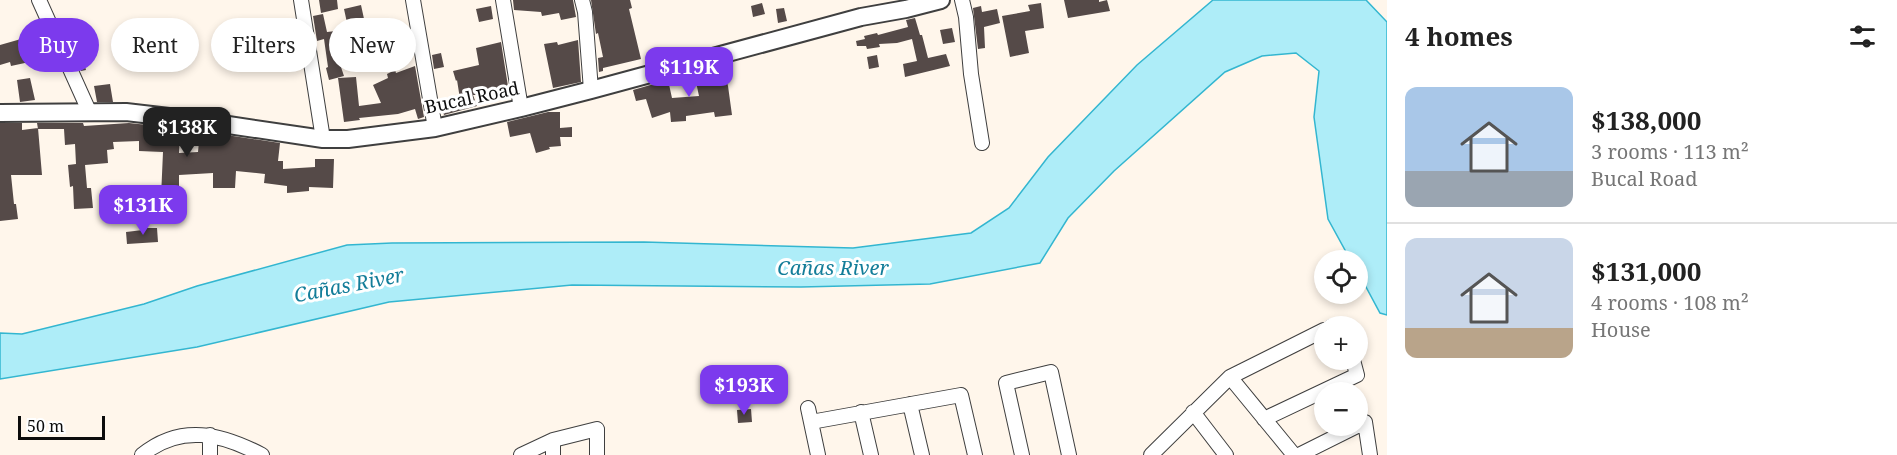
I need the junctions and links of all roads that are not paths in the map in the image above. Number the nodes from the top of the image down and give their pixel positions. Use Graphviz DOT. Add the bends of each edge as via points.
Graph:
graph roads {
  1 [pos="39,0"];
  2 [pos="301,0"];
  3 [pos="414,0"];
  4 [pos="504,0"];
  5 [pos="582,0"];
  6 [pos="941,0"];
  7 [pos="963,0"];
  8 [pos="591,90"];
  9 [pos="521,108"];
  10 [pos="89,111"];
  11 [pos="0,113"];
  12 [pos="435,128"];
  13 [pos="323,139"];
  14 [pos="982,143"];
  15 [pos="1314,335"];
  16 [pos="1356,370"];
  17 [pos="1230,377"];
  18 [pos="910,404"];
  19 [pos="861,412"];
  20 [pos="1193,412"];
  21 [pos="1264,419"];
  22 [pos="210,435"];
  23 [pos="1337,436"];
  24 [pos="1367,436"];
  25 [pos="553,440"];
  26 [pos="164,449"];
  27 [pos="259,454"];
  28 [pos="1153,454"];
  29 [pos="142,455"];
  30 [pos="210,455"];
  31 [pos="521,455"];
  32 [pos="553,455"];
  33 [pos="597,455"];
  34 [pos="818,455"];
  35 [pos="871,455"];
  36 [pos="921,455"];
  37 [pos="975,455"];
  38 [pos="1022,455"];
  39 [pos="1069,455"];
  40 [pos="1226,455"];
  41 [pos="1294,455"];
  42 [pos="1299,455"];
  43 [pos="1370,455"];
  1 -- 10 [label="street"];
  2 -- 13 [label="street"];
  3 -- 12 [label="street"];
  4 -- 9 [label="street"];
  5 -- 8 [label="street"];
  6 -- 8 [label="street, Bucal Road" via="861,17"];
  7 -- 14 [label="street"];
  8 -- 9 [label="street, Bucal Road"];
  9 -- 12 [label="street, Bucal Road"];
  10 -- 11 [label="street, Bucal Road"];
  10 -- 13 [label="street, Bucal Road" via="195,120"];
  12 -- 13 [label="street, Bucal Road"];
  15 -- 17 [label="street"];
  16 -- 21 [label="street" via="1357,375"];
  17 -- 20 [label="street"];
  17 -- 21 [label="street"];
  18 -- 19 [label="street"];
  18 -- 36 [label="street"];
  18 -- 37 [label="street" via="961,395"];
  19 -- 34 [label="street" via="809,415"];
  19 -- 35 [label="street"];
  20 -- 28 [label="street"];
  20 -- 40 [label="street"];
  21 -- 41 [label="street"];
  22 -- 26 [label="street" via="188,435"];
  22 -- 27 [label="street"];
  22 -- 30 [label="street"];
  23 -- 42 [label="street"];
  24 -- 43 [label="street"];
  25 -- 31 [label="street"];
  25 -- 32 [label="street"];
  25 -- 33 [label="street" via="597,429"];
  26 -- 29 [label="street" via="149,449"];
  38 -- 39 [label="street" via="1006,383 1051,372"];
}
